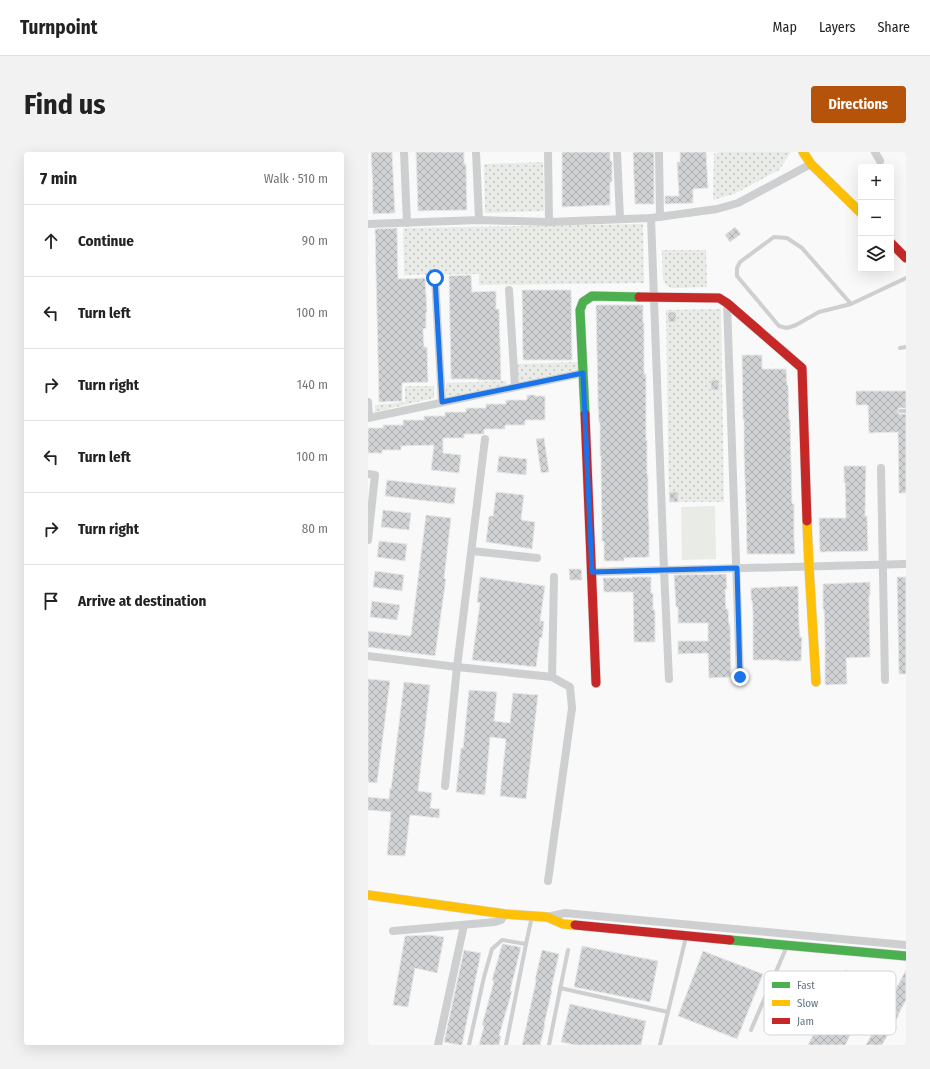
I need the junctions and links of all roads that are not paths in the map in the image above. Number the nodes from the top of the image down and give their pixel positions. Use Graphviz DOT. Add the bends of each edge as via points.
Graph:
graph roads {
  1 [pos="404,152"];
  2 [pos="476,152"];
  3 [pos="548,152"];
  4 [pos="618,152"];
  5 [pos="659,152"];
  6 [pos="803,152"];
  7 [pos="875,152"];
  8 [pos="880,161"];
  9 [pos="811,164"];
  10 [pos="858,210"];
  11 [pos="660,217"];
  12 [pos="652,218"];
  13 [pos="620,219"];
  14 [pos="479,220"];
  15 [pos="549,222"];
  16 [pos="407,223"];
  17 [pos="368,224"];
  18 [pos="894,246"];
  19 [pos="906,258"];
  20 [pos="435,278"];
  21 [pos="906,278"];
  22 [pos="509,290"];
  23 [pos="655,297"];
  24 [pos="727,304"];
  25 [pos="851,304"];
  26 [pos="906,347"];
  27 [pos="900,348"];
  28 [pos="583,373"];
  29 [pos="515,387"];
  30 [pos="368,402"];
  31 [pos="442,402"];
  32 [pos="900,411"];
  33 [pos="906,411"];
  34 [pos="368,417"];
  35 [pos="486,439"];
  36 [pos="880,468"];
  37 [pos="368,474"];
  38 [pos="368,540"];
  39 [pos="472,551"];
  40 [pos="536,558"];
  41 [pos="906,564"];
  42 [pos="883,565"];
  43 [pos="809,567"];
  44 [pos="737,568"];
  45 [pos="664,570"];
  46 [pos="592,572"];
  47 [pos="554,577"];
  48 [pos="368,656"];
  49 [pos="458,667"];
  50 [pos="552,677"];
  51 [pos="740,677"];
  52 [pos="669,679"];
  53 [pos="885,680"];
  54 [pos="816,682"];
  55 [pos="596,683"];
  56 [pos="445,786"];
  57 [pos="548,881"];
  58 [pos="368,895"];
  59 [pos="505,914"];
  60 [pos="532,916"];
  61 [pos="547,917"];
  62 [pos="464,925"];
  63 [pos="689,925"];
  64 [pos="393,931"];
  65 [pos="687,934"];
  66 [pos="526,944"];
  67 [pos="787,945"];
  68 [pos="906,945"];
  69 [pos="568,950"];
  70 [pos="906,956"];
  71 [pos="776,971"];
  72 [pos="560,988"];
  73 [pos="764,999"];
  74 [pos="668,1012"];
  75 [pos="751,1030"];
  76 [pos="438,1045"];
  77 [pos="469,1045"];
  78 [pos="506,1045"];
  79 [pos="549,1045"];
  80 [pos="660,1045"];
  1 -- 16 [label="street"];
  2 -- 14 [label="street"];
  3 -- 15 [label="street"];
  4 -- 13 [label="street"];
  5 -- 11 [label="street"];
  6 -- 9 [label="street"];
  7 -- 8 [label="street"];
  9 -- 10 [label="street"];
  9 -- 11 [label="street" via="738,203 717,209"];
  11 -- 12 [label="street"];
  12 -- 13 [label="street"];
  12 -- 23 [label="street"];
  13 -- 15 [label="street"];
  14 -- 15 [label="street"];
  14 -- 16 [label="street"];
  16 -- 17 [label="street"];
  18 -- 19 [label="street"];
  20 -- 31 [label="street"];
  21 -- 25 [label="lane"];
  22 -- 29 [label="street"];
  23 -- 24 [label="street" via="718,298"];
  23 -- 28 [label="street" via="592,296 582,302 580,310"];
  23 -- 45 [label="street"];
  24 -- 43 [label="street" via="802,368"];
  24 -- 44 [label="street"];
  25 -- 25 [label="lane" via="819,312 787,328 779,326 737,276 737,268 740,262 774,237 787,238 802,248"];
  26 -- 27 [label="lane"];
  28 -- 29 [label="street"];
  28 -- 46 [label="street"];
  29 -- 31 [label="street"];
  30 -- 34 [label="street"];
  31 -- 34 [label="street"];
  32 -- 33 [label="lane"];
  35 -- 39 [label="street"];
  36 -- 42 [label="street"];
  37 -- 38 [label="street" via="375,475"];
  39 -- 40 [label="street"];
  39 -- 49 [label="street"];
  41 -- 42 [label="street"];
  42 -- 43 [label="street"];
  42 -- 53 [label="street"];
  43 -- 44 [label="street"];
  43 -- 54 [label="street"];
  44 -- 45 [label="street"];
  44 -- 51 [label="street"];
  45 -- 46 [label="street"];
  45 -- 52 [label="street"];
  46 -- 55 [label="street"];
  47 -- 50 [label="street"];
  48 -- 49 [label="street"];
  49 -- 50 [label="street"];
  49 -- 56 [label="street"];
  50 -- 57 [label="street" via="570,687 572,708"];
  58 -- 59 [label="street"];
  59 -- 60 [label="street"];
  59 -- 62 [label="street" via="501,920 495,922"];
  60 -- 61 [label="street"];
  60 -- 66 [label="lane"];
  61 -- 63 [label="street" via="565,913"];
  61 -- 65 [label="street" via="563,924"];
  62 -- 64 [label="street"];
  62 -- 76 [label="street"];
  63 -- 65 [label="lane"];
  63 -- 68 [label="street"];
  65 -- 67 [label="street"];
  65 -- 74 [label="lane"];
  66 -- 77 [label="lane" via="502,940 492,949"];
  66 -- 78 [label="lane"];
  67 -- 70 [label="street"];
  67 -- 71 [label="lane"];
  69 -- 72 [label="lane"];
  72 -- 74 [label="lane"];
  72 -- 79 [label="lane"];
  73 -- 75 [label="lane"];
  74 -- 80 [label="lane"];
}
